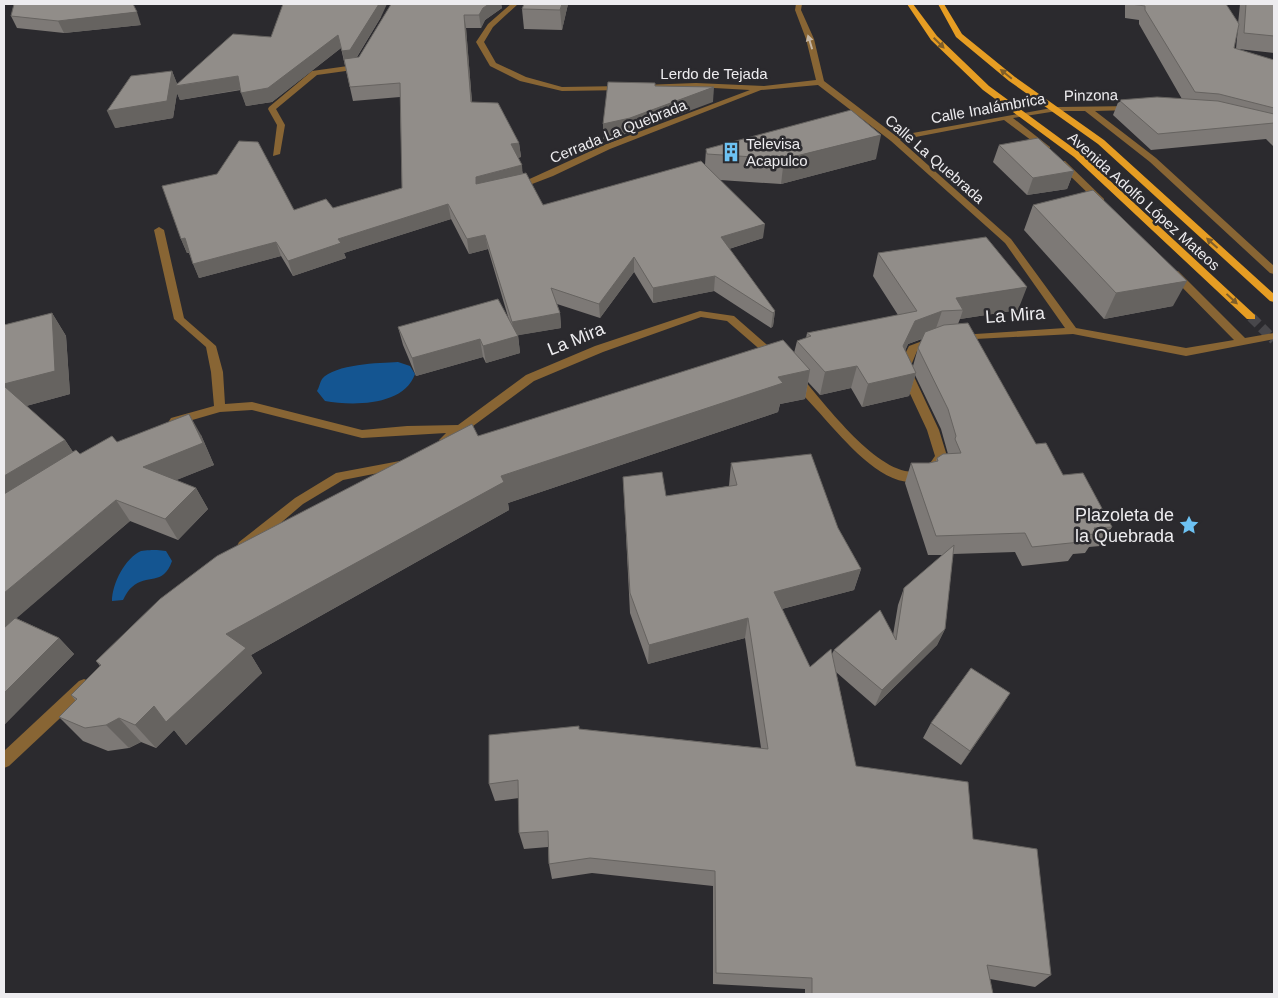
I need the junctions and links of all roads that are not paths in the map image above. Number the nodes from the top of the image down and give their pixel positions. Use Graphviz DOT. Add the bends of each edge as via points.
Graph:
graph roads {
  1 [pos="515,4"];
  2 [pos="799,4"];
  3 [pos="910,4"];
  4 [pos="941,4"];
  5 [pos="367,51"];
  6 [pos="820,82"];
  7 [pos="764,88"];
  8 [pos="1146,108"];
  9 [pos="1057,109"];
  10 [pos="1087,109"];
  11 [pos="1024,115"];
  12 [pos="1006,117"];
  13 [pos="894,139"];
  14 [pos="276,154"];
  15 [pos="510,188"];
  16 [pos="1108,209"];
  17 [pos="159,230"];
  18 [pos="1165,265"];
  19 [pos="1274,272"];
  20 [pos="1274,299"];
  21 [pos="1251,317"];
  22 [pos="1073,330"];
  23 [pos="1274,336"];
  24 [pos="1243,342"];
  25 [pos="220,408"];
  26 [pos="168,425"];
  27 [pos="462,429"];
  28 [pos="430,449"];
  29 [pos="415,459"];
  30 [pos="231,558"];
  31 [pos="91,680"];
  32 [pos="4,761"];
  1 -- 7 [label="street, Lerdo de Tejada" via="489,24 480,42 493,64 522,79 562,89 696,85"];
  6 -- 2 [label="street, one-way" via="810,39 798,10"];
  3 -- 11 [label="main road, Avenida Adolfo López Mateos, one-way" via="934,38 986,88"];
  9 -- 4 [label="main road, Avenida Adolfo López Mateos, one-way" via="1012,79 959,35"];
  5 -- 14 [label="street" via="357,67 315,73 272,109 281,125"];
  6 -- 7 [label="street, Lerdo de Tejada"];
  6 -- 13 [label="street, Calle La Quebrada"];
  7 -- 15 [label="street, Cerrada La Quebrada" via="607,147 550,174"];
  8 -- 10 [label="street, Pinzona"];
  9 -- 10 [label="street, Pinzona"];
  9 -- 11 [label="street, Calle Inalámbrica"];
  20 -- 9 [label="main road, Avenida Adolfo López Mateos, one-way" via="1100,142"];
  10 -- 19 [label="street" via="1152,160"];
  11 -- 12 [label="street, Calle Inalámbrica"];
  11 -- 21 [label="main road, Avenida Adolfo López Mateos, one-way" via="1077,156"];
  12 -- 13 [label="street, Calle Inalámbrica"];
  12 -- 16 [label="street" via="1052,153"];
  13 -- 22 [label="street, Calle La Quebrada" via="1008,241"];
  17 -- 25 [label="street" via="180,319 211,346"];
  18 -- 24 [label="street"];
  22 -- 24 [label="street" via="1186,352"];
  22 -- 27 [label="street, La Mira" via="935,340 913,350 904,368 933,430 941,456 922,476 886,471 862,452 785,366 730,318 700,314 599,349 530,378"];
  23 -- 24 [label="street"];
  25 -- 26 [label="street"];
  25 -- 27 [label="street" via="252,406 362,434"];
  27 -- 28 [label="street, La Mira"];
  29 -- 30 [label="street" via="407,464 340,476 299,501"];
  31 -- 32 [label="street"];
}
